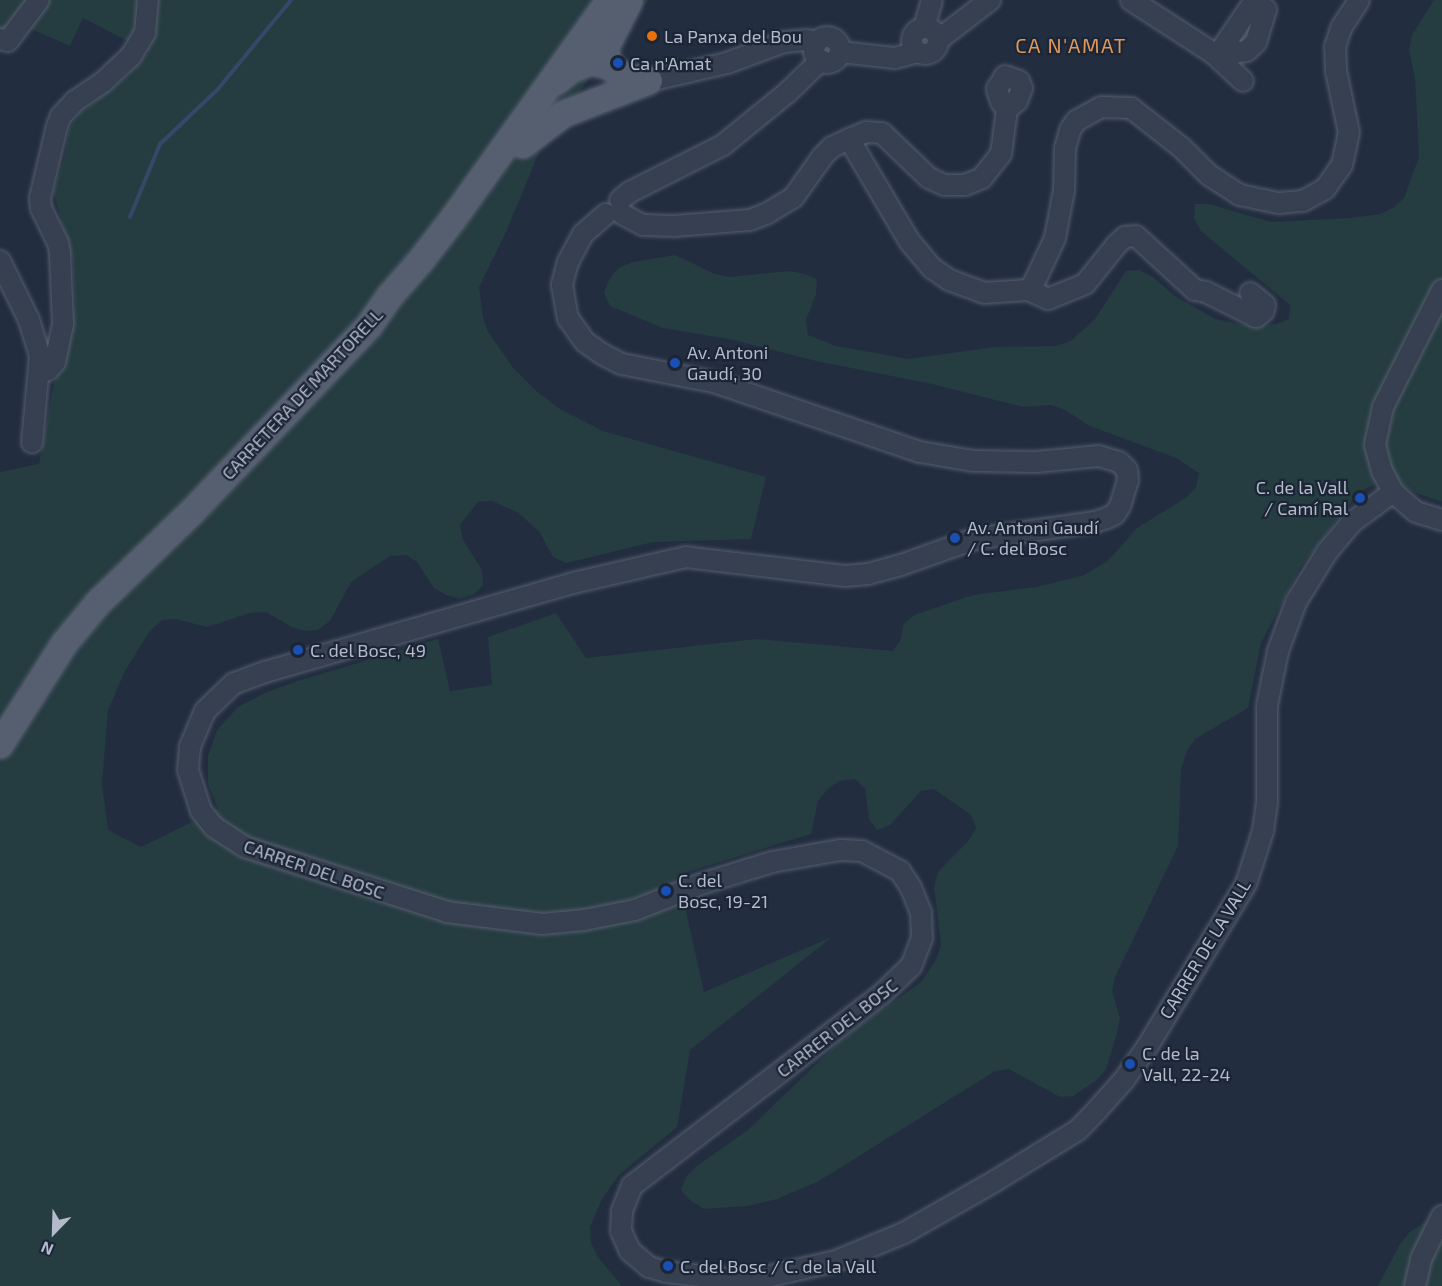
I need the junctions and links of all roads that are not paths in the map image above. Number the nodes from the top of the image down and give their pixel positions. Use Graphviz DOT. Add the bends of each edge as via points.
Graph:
graph roads {
  1 [pos="39,0"];
  2 [pos="148,0"];
  3 [pos="932,0"];
  4 [pos="990,0"];
  5 [pos="1131,0"];
  6 [pos="1359,0"];
  7 [pos="623,1"];
  8 [pos="590,28"];
  9 [pos="931,34"];
  10 [pos="3,43"];
  11 [pos="819,51"];
  12 [pos="577,68"];
  13 [pos="611,69"];
  14 [pos="649,81"];
  15 [pos="1243,81"];
  16 [pos="542,94"];
  17 [pos="603,100"];
  18 [pos="1007,108"];
  19 [pos="849,139"];
  20 [pos="523,145"];
  21 [pos="616,210"];
  22 [pos="0,261"];
  23 [pos="1028,290"];
  24 [pos="1442,290"];
  25 [pos="1250,293"];
  26 [pos="369,326"];
  27 [pos="40,373"];
  28 [pos="32,443"];
  29 [pos="1393,492"];
  30 [pos="1442,520"];
  31 [pos="0,745"];
  32 [pos="1442,1216"];
  33 [pos="727,1282"];
  34 [pos="1415,1286"];
  1 -- 10 [label="street"];
  2 -- 27 [label="street" via="145,33 131,57 75,101 57,126 40,198 60,253 63,323 55,362"];
  3 -- 9 [label="street"];
  4 -- 9 [label="street"];
  5 -- 15 [label="street" via="1216,53"];
  6 -- 23 [label="street" via="1341,28 1335,47 1349,133 1342,165 1325,189 1303,201 1279,203 1240,195 1209,175 1131,108 1101,106 1076,121 1070,130 1055,238"];
  7 -- 8 [label="main road, CARRETERA DE MARTORELL"];
  7 -- 12 [label="main road"];
  7 -- 13 [label="main road" via="606,47"];
  8 -- 12 [label="main road"];
  8 -- 16 [label="main road, CARRETERA DE MARTORELL"];
  9 -- 11 [label="street" via="912,37 917,52 895,58 840,52 830,37 823,38"];
  11 -- 14 [label="street" via="807,40 784,42 727,63"];
  11 -- 21 [label="street" via="788,92 723,145 630,192"];
  12 -- 13 [label="main road" via="591,62"];
  12 -- 16 [label="main road"];
  12 -- 17 [label="main road" via="582,93"];
  12 -- 20 [label="main road"];
  13 -- 14 [label="main road"];
  13 -- 17 [label="main road" via="616,87"];
  14 -- 17 [label="main road"];
  16 -- 26 [label="main road, CARRETERA DE MARTORELL" via="453,219"];
  17 -- 20 [label="main road" via="564,114"];
  18 -- 19 [label="street" via="1004,141 996,164 982,178 965,185 944,185 929,178 882,133 866,132"];
  19 -- 21 [label="street" via="823,156 793,198 758,217 719,224 651,226 636,223"];
  19 -- 23 [label="street" via="910,242 932,268 949,280 984,293"];
  20 -- 26 [label="main road" via="432,265"];
  21 -- 33 [label="street, CARRER DEL BOSC" via="583,234 568,262 562,285 568,318 585,342 602,354 622,364 714,382 894,445 942,457 1036,462 1112,458 1127,470 1127,490 1115,514 1095,522 974,539 901,565 845,576 686,557 573,583 264,672 234,683 198,723 188,759 190,783 201,811 229,838 245,847 447,912 542,924 635,910 701,884 807,854 862,851 900,871 912,888 921,913 922,938 911,966 882,994 663,1160 627,1192 621,1231 639,1261 666,1272"];
  22 -- 27 [label="street" via="37,341"];
  23 -- 25 [label="street" via="1048,299 1085,284 1117,244 1125,237 1136,236 1195,290 1256,317 1265,305"];
  24 -- 29 [label="street" via="1380,415 1375,445"];
  26 -- 31 [label="main road, CARRETERA DE MARTORELL" via="191,513 98,603 64,644"];
  27 -- 28 [label="street"];
  29 -- 30 [label="street" via="1416,512"];
  29 -- 33 [label="street, CARRER DE LA VALL" via="1351,523 1327,552 1296,602 1278,651 1267,706 1268,802 1254,862 1246,884 1124,1080 1077,1130 904,1233 836,1261"];
  32 -- 34 [label="street" via="1421,1259"];
}
